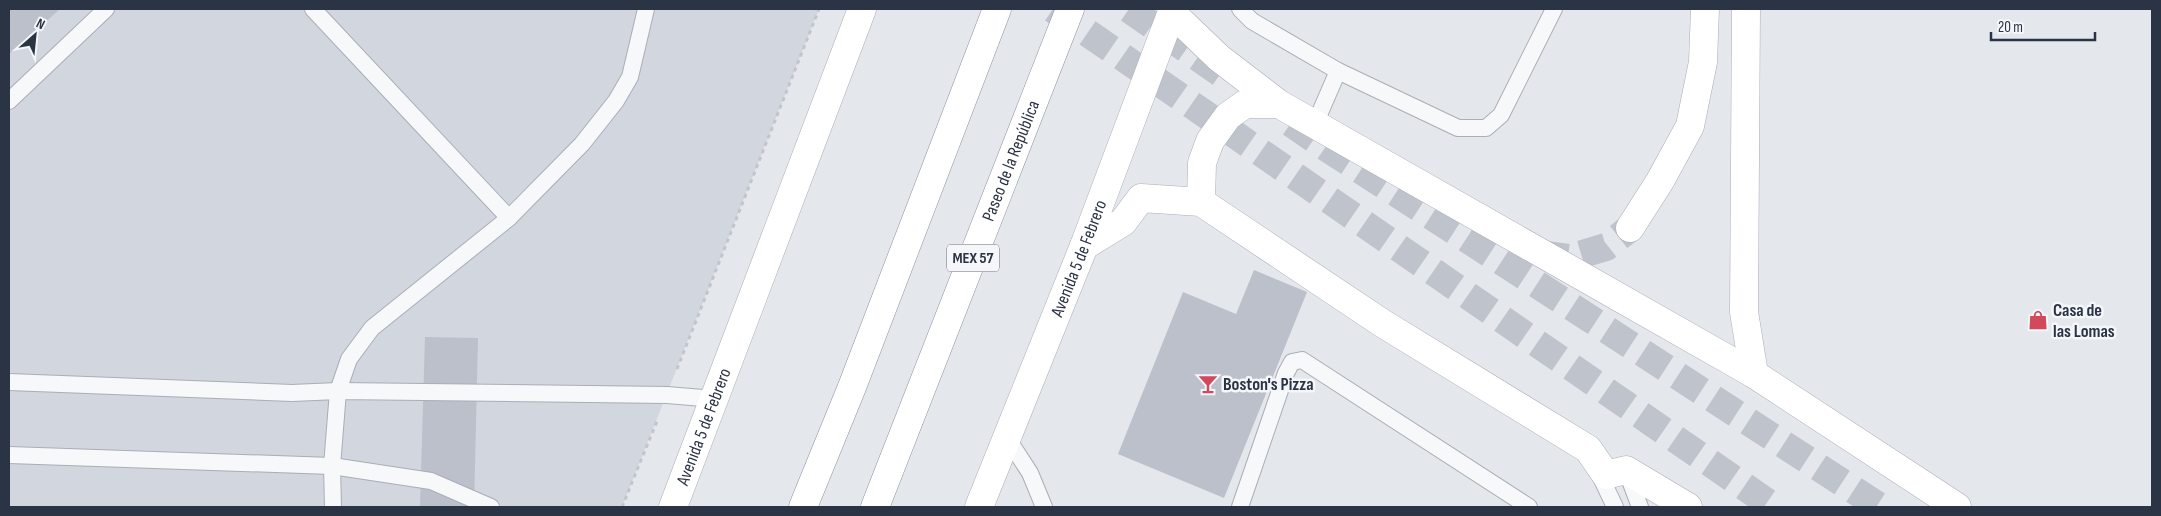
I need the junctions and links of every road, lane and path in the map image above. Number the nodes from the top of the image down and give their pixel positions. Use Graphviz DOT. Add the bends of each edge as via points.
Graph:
graph roads {
  1 [pos="106,9"];
  2 [pos="313,9"];
  3 [pos="646,9"];
  4 [pos="819,9"];
  5 [pos="862,9"];
  6 [pos="997,9"];
  7 [pos="1070,9"];
  8 [pos="1240,9"];
  9 [pos="1554,9"];
  10 [pos="1705,9"];
  11 [pos="1746,9"];
  12 [pos="1172,11"];
  13 [pos="1338,71"];
  14 [pos="9,101"];
  15 [pos="1279,104"];
  16 [pos="1315,124"];
  17 [pos="1202,202"];
  18 [pos="509,218"];
  19 [pos="1630,228"];
  20 [pos="1084,246"];
  21 [pos="1754,374"];
  22 [pos="9,382"];
  23 [pos="338,391"];
  24 [pos="667,395"];
  25 [pos="715,399"];
  26 [pos="1006,436"];
  27 [pos="1588,449"];
  28 [pos="9,455"];
  29 [pos="332,466"];
  30 [pos="1626,470"];
  31 [pos="1665,499"];
  32 [pos="333,507"];
  33 [pos="491,507"];
  34 [pos="622,507"];
  35 [pos="673,507"];
  36 [pos="803,507"];
  37 [pos="875,507"];
  38 [pos="979,507"];
  39 [pos="1044,507"];
  40 [pos="1240,507"];
  41 [pos="1529,507"];
  42 [pos="1615,507"];
  43 [pos="1640,507"];
  44 [pos="1688,507"];
  45 [pos="1957,507"];
  1 -- 14 [label="lane"];
  2 -- 18 [label="lane"];
  3 -- 18 [label="lane" via="630,77 616,101 582,144"];
  4 -- 24 [label="path"];
  5 -- 25 [label="main road, Avenida 5 de Febrero"];
  6 -- 36 [label="main road"];
  7 -- 37 [label="main road, Paseo de la República / MEX 57"];
  8 -- 13 [label="lane" via="1252,21"];
  9 -- 13 [label="lane" via="1501,115 1486,128 1458,128"];
  10 -- 19 [label="main road" via="1703,62 1690,126 1660,182"];
  11 -- 21 [label="main road" via="1744,312"];
  12 -- 15 [label="main road" via="1219,58"];
  12 -- 20 [label="main road, Avenida 5 de Febrero"];
  13 -- 16 [label="lane"];
  15 -- 16 [label="main road"];
  15 -- 17 [label="main road" via="1245,104 1228,116 1210,141 1202,164"];
  16 -- 21 [label="main road"];
  17 -- 20 [label="main road" via="1141,198 1122,222"];
  17 -- 27 [label="main road" via="1382,323"];
  18 -- 23 [label="lane" via="372,328 349,359"];
  20 -- 26 [label="main road, Avenida 5 de Febrero"];
  21 -- 45 [label="main road"];
  22 -- 23 [label="lane" via="292,393"];
  23 -- 24 [label="lane"];
  23 -- 29 [label="lane"];
  24 -- 25 [label="lane"];
  24 -- 34 [label="path"];
  25 -- 35 [label="main road, Avenida 5 de Febrero"];
  26 -- 38 [label="main road, Avenida 5 de Febrero"];
  26 -- 39 [label="lane" via="1030,473"];
  27 -- 30 [label="main road" via="1606,475"];
  27 -- 42 [label="lane"];
  28 -- 29 [label="lane"];
  29 -- 32 [label="lane"];
  29 -- 33 [label="lane" via="431,481"];
  30 -- 31 [label="main road"];
  30 -- 43 [label="lane"];
  31 -- 44 [label="main road"];
  40 -- 41 [label="lane" via="1286,372 1292,362 1302,360"];
}
